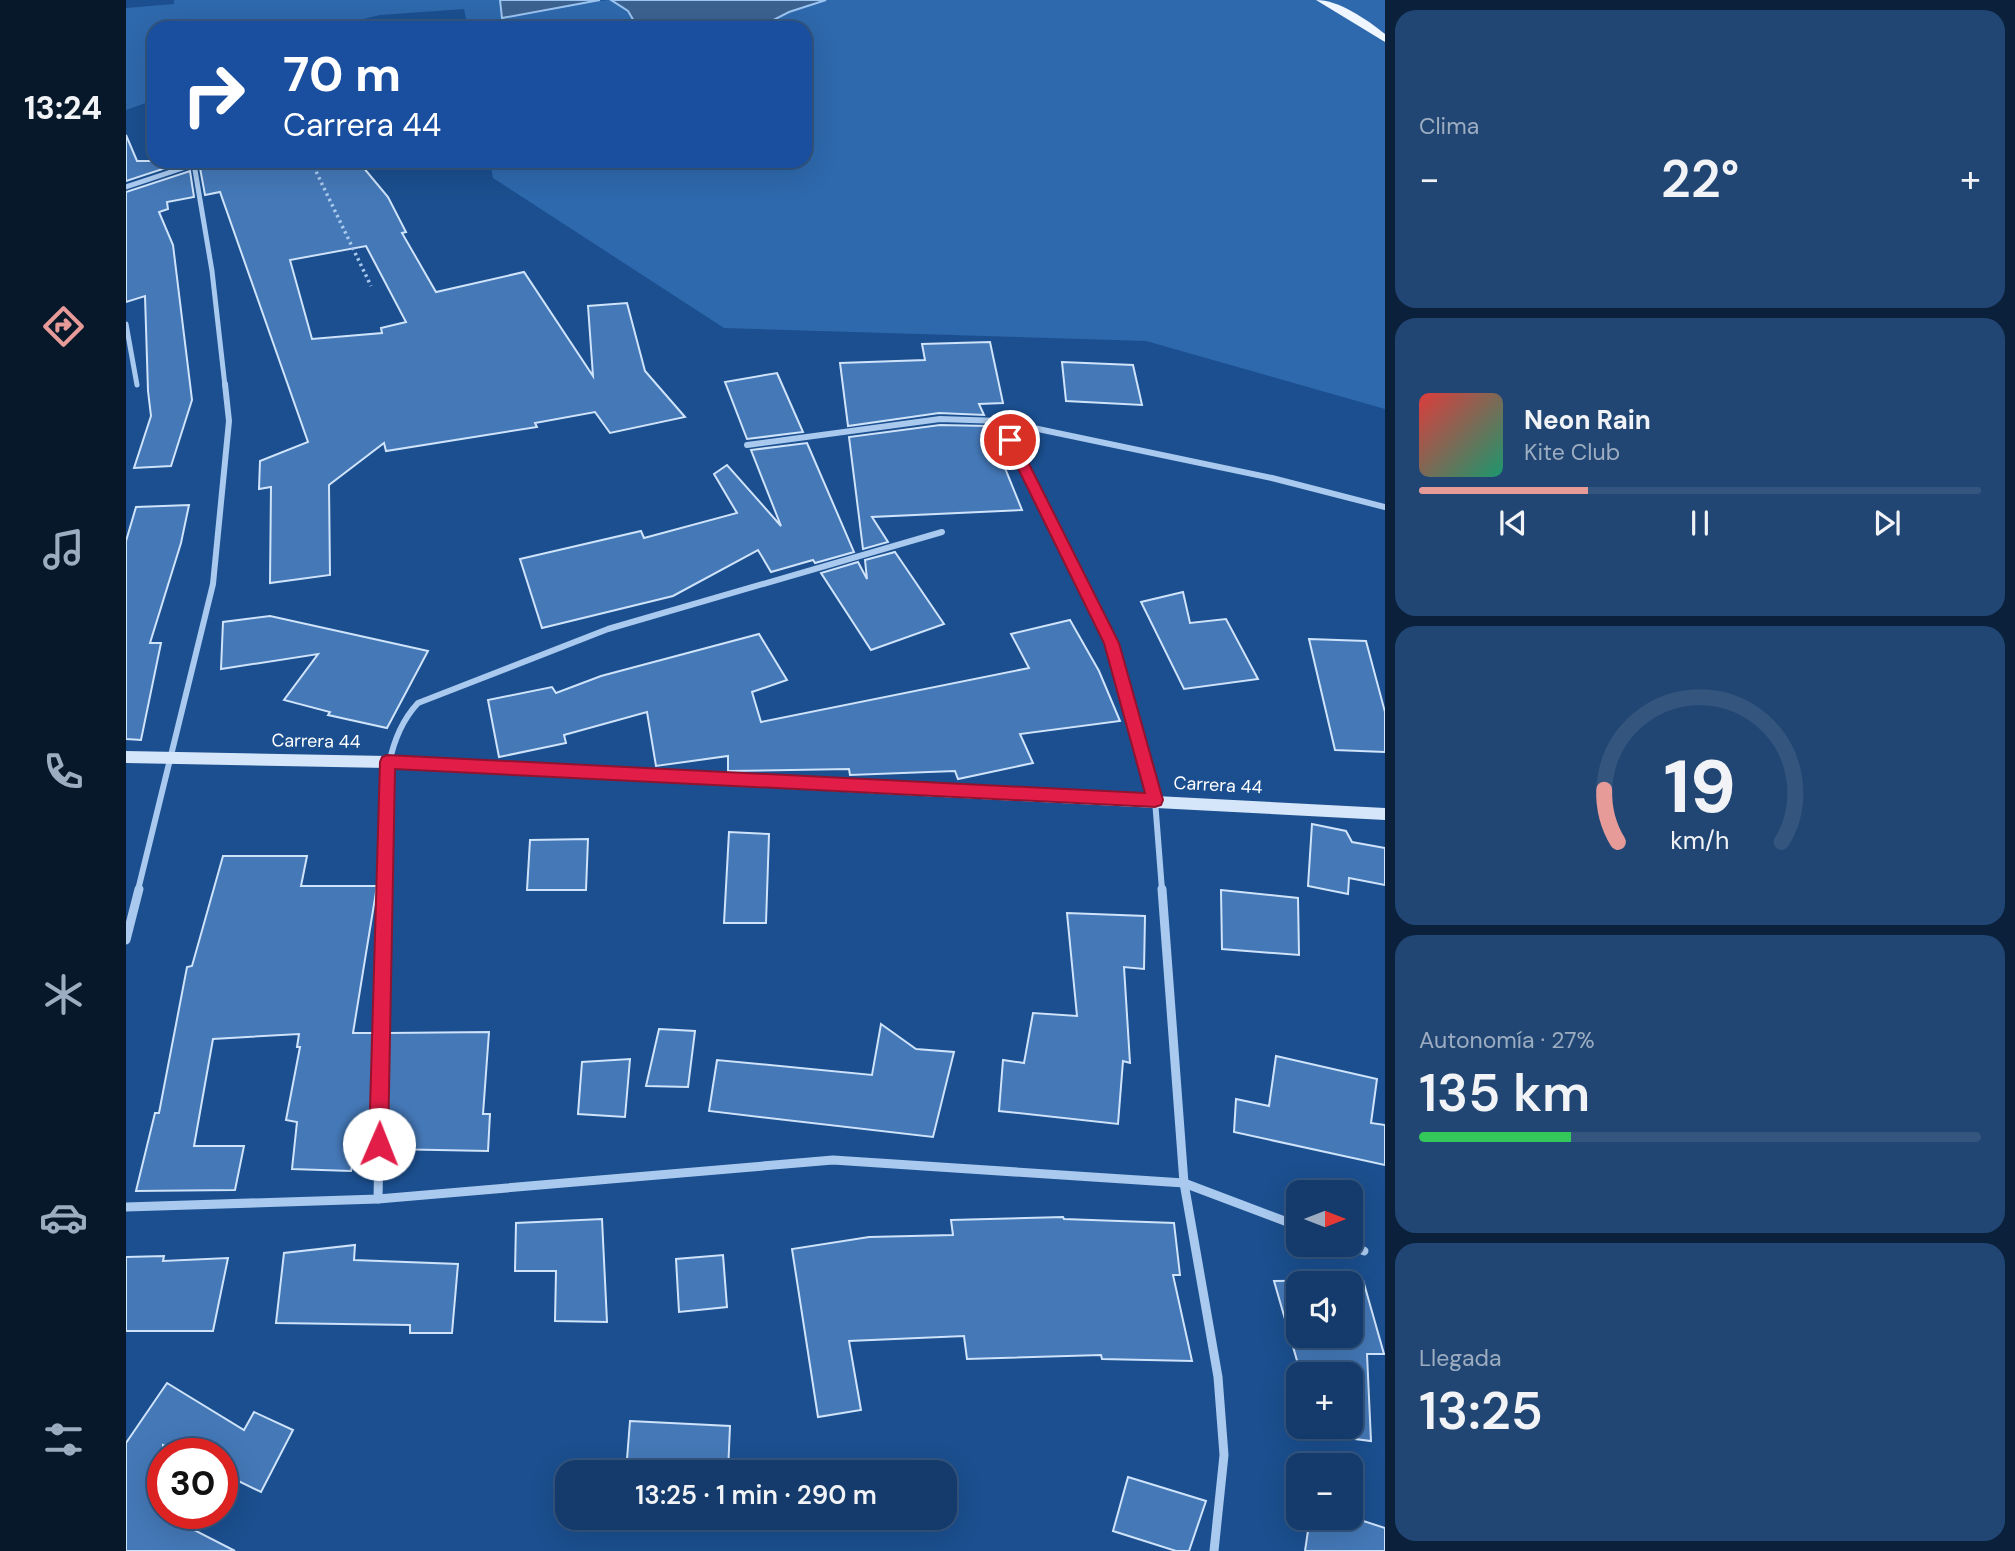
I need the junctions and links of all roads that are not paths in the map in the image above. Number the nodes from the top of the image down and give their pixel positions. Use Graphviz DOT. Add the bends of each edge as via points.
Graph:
graph roads {
  1 [pos="1321,0"];
  2 [pos="1385,39"];
  3 [pos="182,168"];
  4 [pos="195,168"];
  5 [pos="126,187"];
  6 [pos="126,324"];
  7 [pos="137,385"];
  8 [pos="1000,421"];
  9 [pos="747,445"];
  10 [pos="1385,507"];
  11 [pos="942,532"];
  12 [pos="126,757"];
  13 [pos="170,758"];
  14 [pos="387,762"];
  15 [pos="1155,800"];
  16 [pos="1385,814"];
  17 [pos="126,940"];
  18 [pos="1185,1182"];
  19 [pos="378,1199"];
  20 [pos="126,1207"];
  21 [pos="1286,1221"];
  22 [pos="1214,1551"];
  1 -- 2 [label="main road"];
  3 -- 5 [label="street"];
  4 -- 13 [label="street" via="229,421 213,584"];
  6 -- 7 [label="street"];
  8 -- 9 [label="street" via="940,419"];
  8 -- 10 [label="street" via="1272,478"];
  8 -- 15 [label="street" via="1111,643"];
  11 -- 14 [label="street" via="608,629 418,703 405,716"];
  12 -- 13 [label="main road, Carrera 44"];
  13 -- 14 [label="main road, Carrera 44"];
  13 -- 17 [label="street"];
  14 -- 15 [label="main road, Carrera 44"];
  14 -- 19 [label="street"];
  15 -- 16 [label="main road, Carrera 44"];
  15 -- 18 [label="street"];
  18 -- 19 [label="street" via="833,1160"];
  18 -- 21 [label="street"];
  18 -- 22 [label="street" via="1218,1377 1224,1455"];
  19 -- 20 [label="street"];
}
